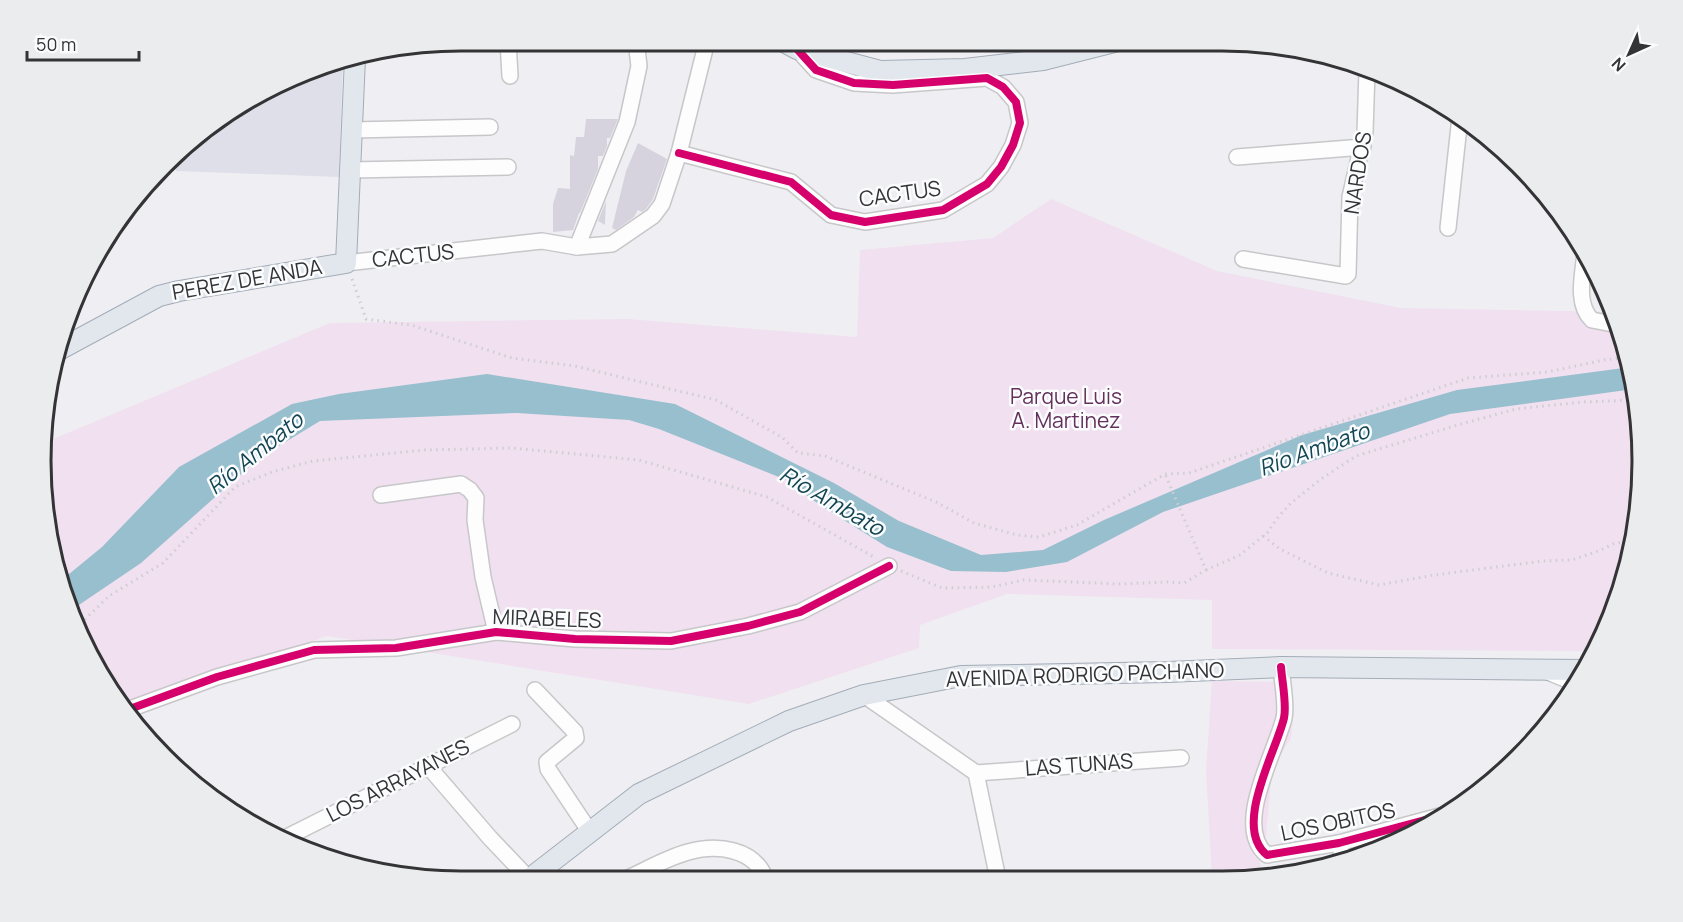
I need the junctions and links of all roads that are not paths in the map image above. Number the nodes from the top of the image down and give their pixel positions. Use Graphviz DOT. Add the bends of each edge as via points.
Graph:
graph roads {
  1 [pos="509,51"];
  2 [pos="637,51"];
  3 [pos="704,51"];
  4 [pos="795,51"];
  5 [pos="810,51"];
  6 [pos="1079,51"];
  7 [pos="355,65"];
  8 [pos="510,76"];
  9 [pos="1368,78"];
  10 [pos="490,127"];
  11 [pos="1459,127"];
  12 [pos="352,130"];
  13 [pos="1363,147"];
  14 [pos="679,153"];
  15 [pos="1236,157"];
  16 [pos="508,167"];
  17 [pos="350,170"];
  18 [pos="1448,228"];
  19 [pos="577,248"];
  20 [pos="1243,259"];
  21 [pos="346,263"];
  22 [pos="1584,268"];
  23 [pos="1608,323"];
  24 [pos="68,345"];
  25 [pos="381,495"];
  26 [pos="889,566"];
  27 [pos="496,632"];
  28 [pos="1281,667"];
  29 [pos="1542,669"];
  30 [pos="1575,670"];
  31 [pos="1568,680"];
  32 [pos="535,690"];
  33 [pos="864,695"];
  34 [pos="134,708"];
  35 [pos="512,724"];
  36 [pos="1181,758"];
  37 [pos="428,766"];
  38 [pos="976,773"];
  39 [pos="1414,823"];
  40 [pos="590,832"];
  41 [pos="291,834"];
  42 [pos="1340,843"];
  43 [pos="1342,853"];
  44 [pos="521,871"];
  45 [pos="541,871"];
  46 [pos="645,871"];
  47 [pos="763,871"];
  48 [pos="996,871"];
  1 -- 8 [label="street"];
  2 -- 19 [label="street" via="639,66 627,122"];
  3 -- 14 [label="street, CACTUS"];
  4 -- 14 [label="street, CACTUS" via="816,70 854,83 893,85 987,78 1003,87 1016,102 1020,123 1013,145 987,184 943,210 865,222 831,215 791,182"];
  5 -- 6 [label="main road" via="880,71 954,69 1043,60"];
  7 -- 12 [label="main road"];
  9 -- 13 [label="street, NARDOS"];
  10 -- 12 [label="street"];
  11 -- 18 [label="street"];
  12 -- 17 [label="main road"];
  13 -- 15 [label="street"];
  13 -- 20 [label="street, NARDOS" via="1350,197 1346,276"];
  14 -- 19 [label="street, CACTUS" via="662,204 653,216 612,244"];
  16 -- 17 [label="street"];
  17 -- 21 [label="main road"];
  19 -- 21 [label="street, CACTUS" via="542,241"];
  21 -- 24 [label="main road, PEREZ DE ANDA" via="159,296"];
  22 -- 23 [label="street" via="1584,308 1592,320"];
  25 -- 27 [label="street" via="461,484 470,490 476,498 483,577"];
  26 -- 27 [label="street, MIRABELES" via="800,612 671,641"];
  27 -- 34 [label="street, MIRABELES" via="396,648 314,650 217,677"];
  28 -- 29 [label="main road, AVENIDA RODRIGO PACHANO"];
  28 -- 33 [label="main road, AVENIDA RODRIGO PACHANO" via="961,676"];
  28 -- 42 [label="street, LOS OBITOS" via="1285,716 1267,763 1253,818 1254,837 1267,855"];
  29 -- 30 [label="main road, AVENIDA RODRIGO PACHANO"];
  29 -- 31 [label="street"];
  32 -- 40 [label="street" via="575,732 576,738 547,762 548,769"];
  33 -- 38 [label="street"];
  33 -- 40 [label="main road, AVENIDA RODRIGO PACHANO" via="789,721 685,770 639,794"];
  35 -- 37 [label="street, LOS ARRAYANES"];
  36 -- 38 [label="street, LAS TUNAS"];
  37 -- 41 [label="street, LOS ARRAYANES"];
  37 -- 44 [label="street"];
  38 -- 48 [label="street"];
  39 -- 42 [label="street, LOS OBITOS"];
  40 -- 45 [label="main road, AVENIDA RODRIGO PACHANO"];
  42 -- 43 [label="street"];
  46 -- 47 [label="street" via="688,852 721,848 746,854"];
}
